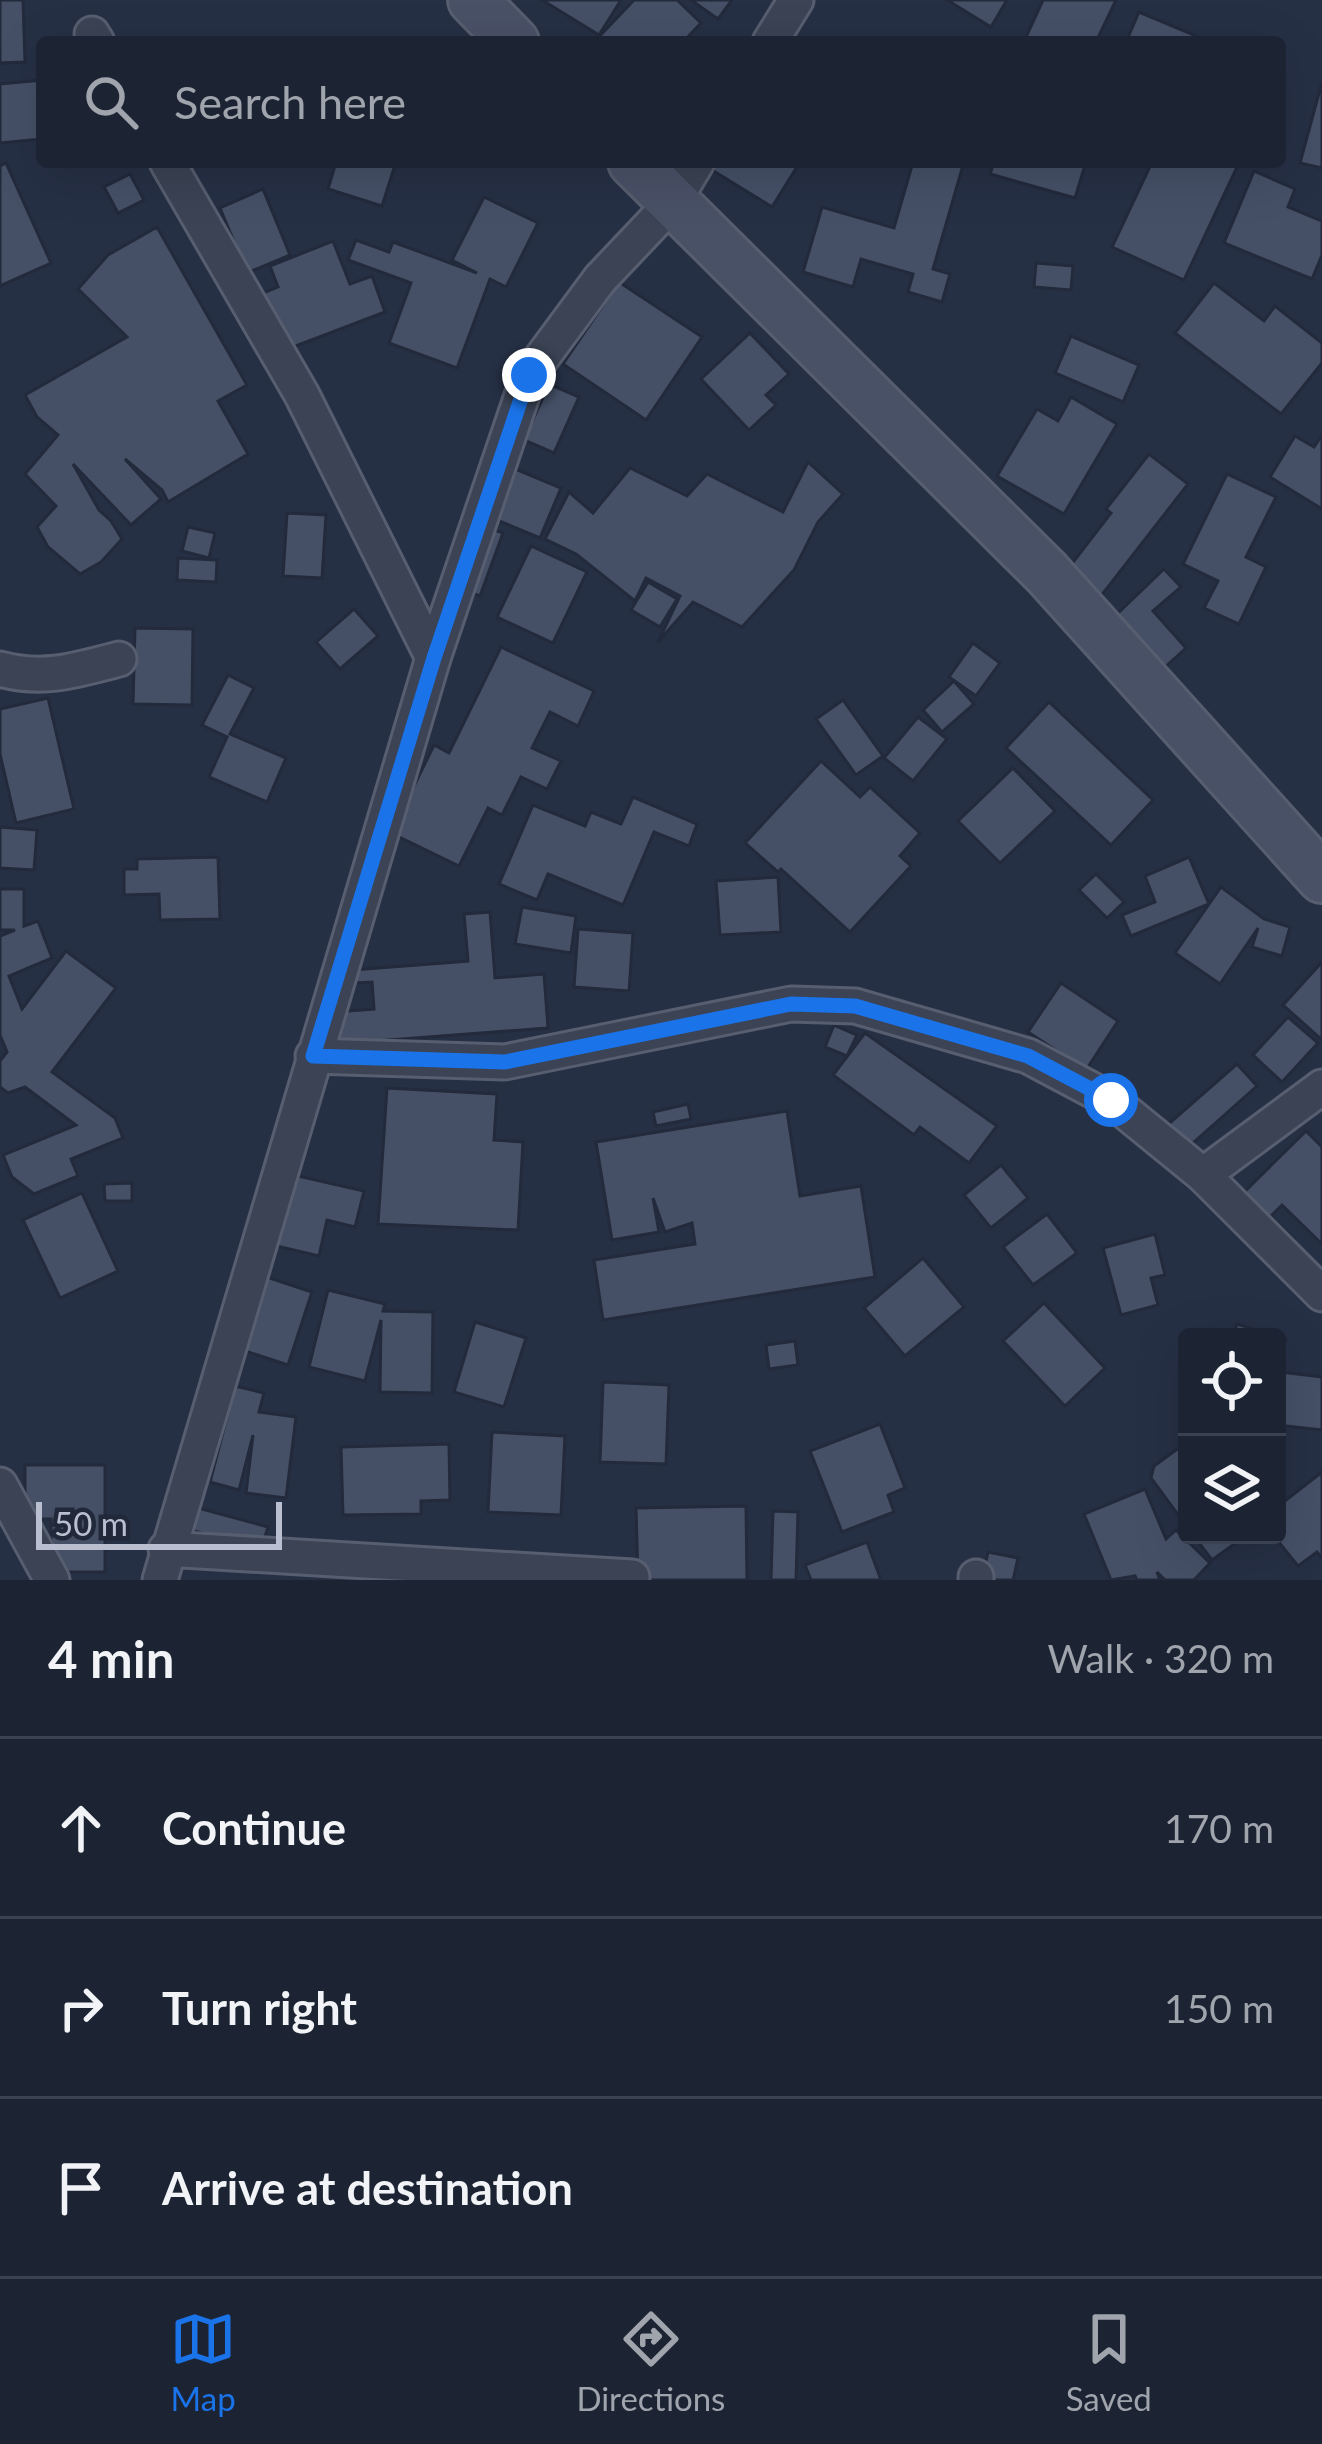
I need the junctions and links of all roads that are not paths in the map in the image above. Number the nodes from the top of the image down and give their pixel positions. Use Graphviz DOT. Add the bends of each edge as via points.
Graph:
graph roads {
  1 [pos="472,0"];
  2 [pos="796,0"];
  3 [pos="508,36"];
  4 [pos="774,36"];
  5 [pos="170,168"];
  6 [pos="649,168"];
  7 [pos="685,182"];
  8 [pos="119,658"];
  9 [pos="434,658"];
  10 [pos="0,669"];
  11 [pos="1322,878"];
  12 [pos="313,1056"];
  13 [pos="1322,1087"];
  14 [pos="1203,1175"];
  15 [pos="1322,1294"];
  16 [pos="0,1485"];
  17 [pos="163,1564"];
  18 [pos="632,1577"];
  19 [pos="52,1580"];
  1 -- 3 [label="street"];
  2 -- 4 [label="street"];
  5 -- 9 [label="street" via="302,395"];
  6 -- 7 [label="street"];
  7 -- 9 [label="street" via="529,375"];
  7 -- 11 [label="street"];
  8 -- 10 [label="street" via="53,676"];
  9 -- 12 [label="street"];
  12 -- 14 [label="street" via="505,1062 791,1004 855,1006 1028,1056 1111,1100"];
  12 -- 17 [label="street"];
  13 -- 14 [label="street"];
  14 -- 15 [label="street"];
  16 -- 19 [label="street"];
  17 -- 18 [label="street"];
}
